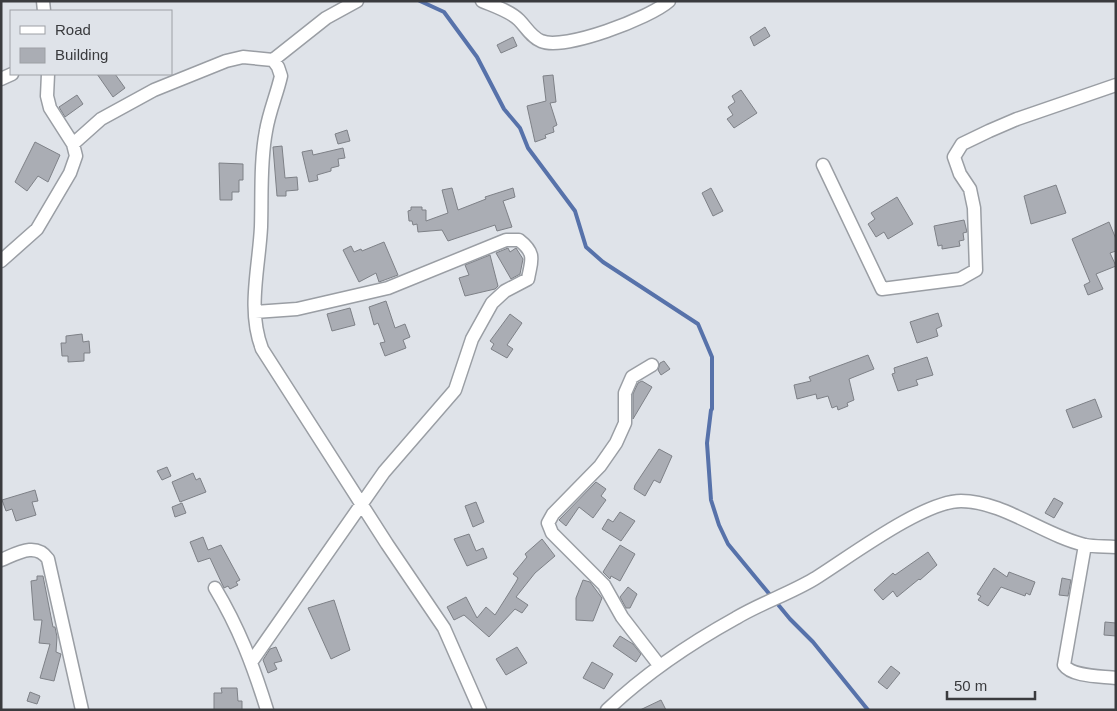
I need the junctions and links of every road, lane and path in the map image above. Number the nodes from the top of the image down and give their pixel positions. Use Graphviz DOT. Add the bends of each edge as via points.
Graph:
graph roads {
  1 [pos="357,1"];
  2 [pos="482,1"];
  3 [pos="669,1"];
  4 [pos="273,60"];
  5 [pos="48,75"];
  6 [pos="1116,85"];
  7 [pos="73,144"];
  8 [pos="822,165"];
  9 [pos="1,261"];
  10 [pos="255,312"];
  11 [pos="652,366"];
  12 [pos="363,503"];
  13 [pos="1085,545"];
  14 [pos="1116,547"];
  15 [pos="1,560"];
  16 [pos="215,588"];
  17 [pos="252,660"];
  18 [pos="659,664"];
  19 [pos="1116,678"];
  20 [pos="82,710"];
  21 [pos="267,710"];
  22 [pos="480,710"];
  23 [pos="607,710"];
  1 -- 4 [label="street" via="326,18"];
  2 -- 3 [label="street" via="518,19 533,36 549,44 581,40"];
  4 -- 7 [label="street" via="243,57 226,61 154,90 100,119"];
  4 -- 10 [label="street" via="281,76 265,132"];
  5 -- 7 [label="street" via="50,108"];
  6 -- 8 [label="street" via="1017,119 962,144 954,156 970,189 974,208 976,270 960,279 882,289"];
  7 -- 9 [label="street" via="76,156 73,166 46,216 20,246"];
  10 -- 12 [label="street" via="254,324 262,349"];
  10 -- 12 [label="street" via="297,308 388,288 506,240 519,240 526,245 533,262 528,279 505,291 492,303 472,339 455,390 384,472"];
  11 -- 18 [label="street" via="632,377 624,393 625,423 616,443 600,466 548,523 552,533 604,585 622,617"];
  12 -- 17 [label="street"];
  12 -- 22 [label="street" via="444,628"];
  13 -- 14 [label="street"];
  13 -- 18 [label="street" via="981,504 960,501 939,505 897,526 814,579 738,616"];
  13 -- 19 [label="street" via="1064,665 1074,672"];
  15 -- 20 [label="street" via="33,549 43,552 48,559"];
  16 -- 17 [label="street" via="234,619"];
  17 -- 21 [label="street"];
  18 -- 23 [label="street"];
}
